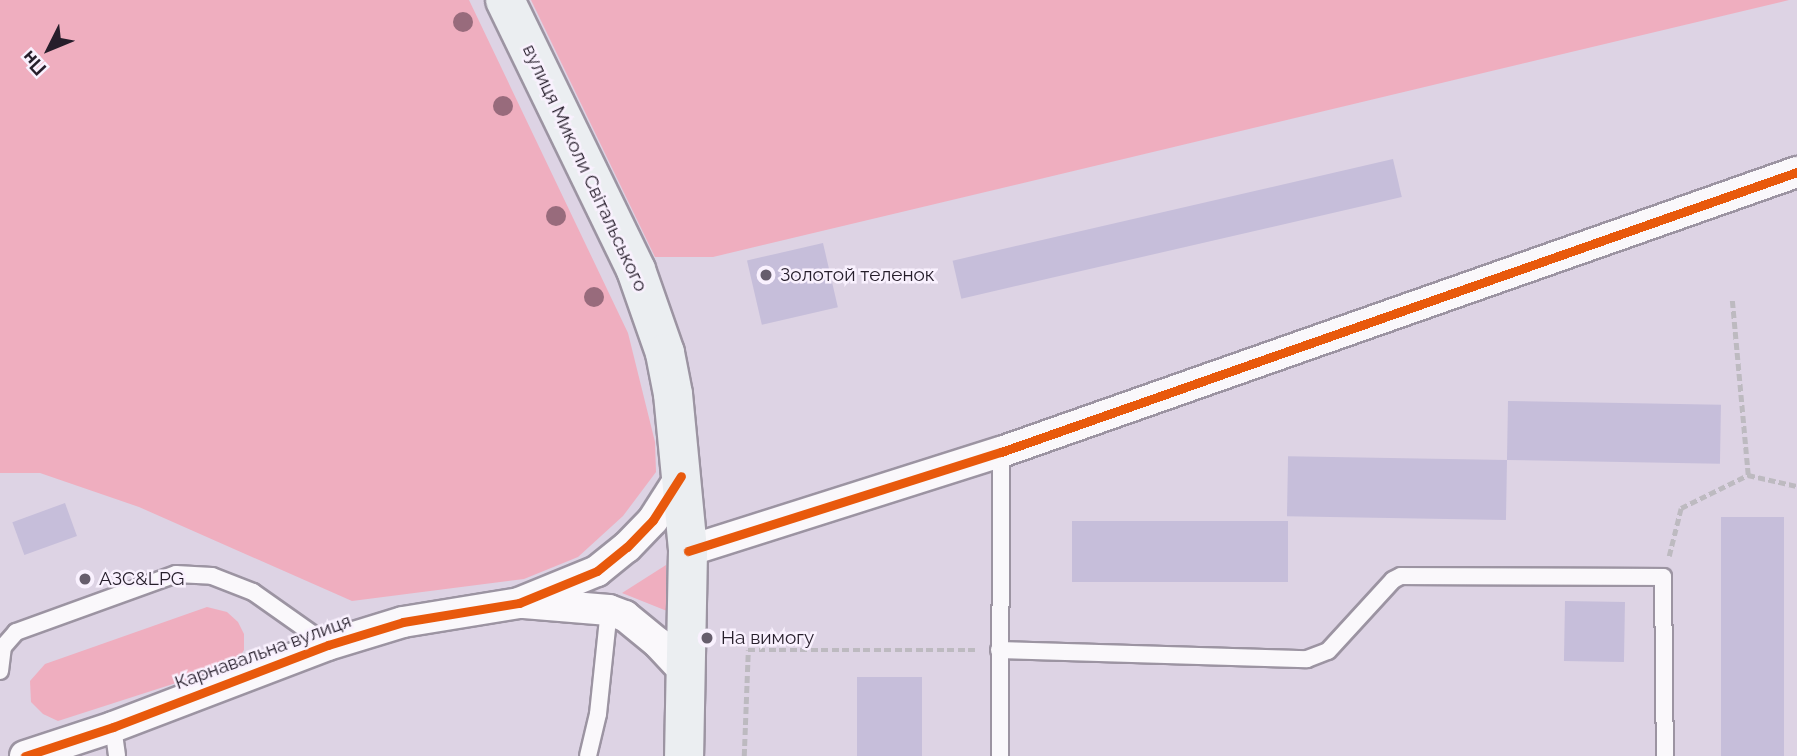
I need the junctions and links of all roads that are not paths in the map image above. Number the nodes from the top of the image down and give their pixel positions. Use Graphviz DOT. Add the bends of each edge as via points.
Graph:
graph roads {
  1 [pos="505,0"];
  2 [pos="1797,172"];
  3 [pos="1001,452"];
  4 [pos="681,476"];
  5 [pos="688,551"];
  6 [pos="519,603"];
  7 [pos="609,610"];
  8 [pos="328,645"];
  9 [pos="999,650"];
  10 [pos="0,671"];
  11 [pos="685,672"];
  12 [pos="115,742"];
  13 [pos="25,756"];
  14 [pos="588,756"];
  15 [pos="684,756"];
  16 [pos="1000,756"];
  17 [pos="1665,756"];
  1 -- 4 [label="main road, вулиця Миколи Світальського" via="636,270 665,353"];
  2 -- 3 [label="street"];
  3 -- 5 [label="street"];
  3 -- 9 [label="lane"];
  4 -- 5 [label="main road, вулиця Миколи Світальського"];
  4 -- 6 [label="street" via="653,520 597,571"];
  5 -- 11 [label="main road, вулиця Миколи Світальського"];
  6 -- 7 [label="street"];
  6 -- 8 [label="street, Карнавальна вулиця" via="402,622"];
  7 -- 11 [label="street" via="625,616"];
  7 -- 14 [label="lane" via="598,714"];
  8 -- 10 [label="lane" via="253,592 212,576 176,574 16,632 3,647"];
  8 -- 12 [label="street, Карнавальна вулиця"];
  9 -- 16 [label="lane"];
  9 -- 17 [label="lane" via="1307,659 1328,651 1401,576 1663,578"];
  11 -- 15 [label="main road, вулиця Миколи Світальського"];
  12 -- 13 [label="street, Карнавальна вулиця"];
}
